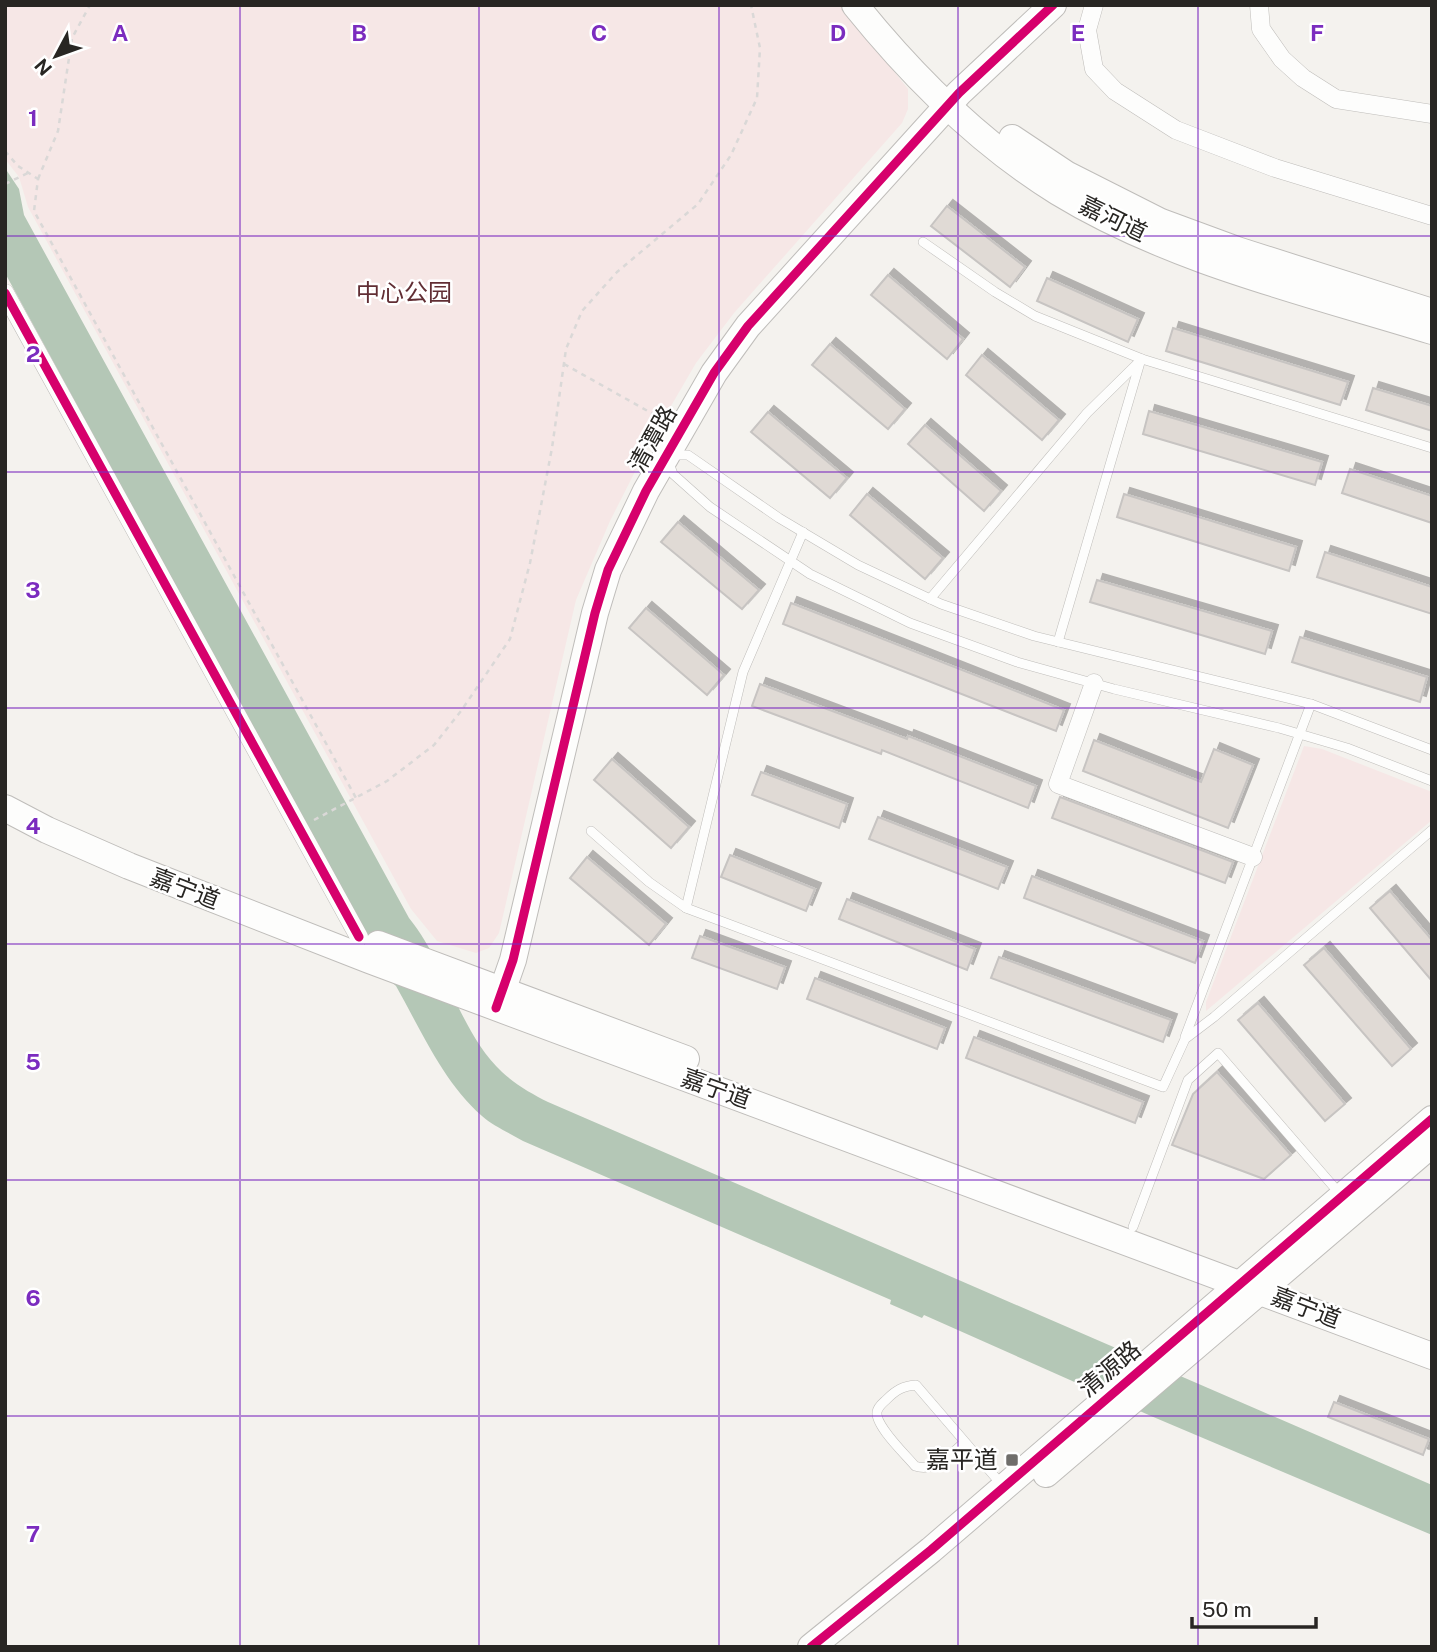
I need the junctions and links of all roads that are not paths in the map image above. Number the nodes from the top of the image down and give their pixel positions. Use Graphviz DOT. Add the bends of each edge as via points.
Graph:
graph roads {
  1 [pos="855,5"];
  2 [pos="877,5"];
  3 [pos="1053,5"];
  4 [pos="1094,5"];
  5 [pos="1259,5"];
  6 [pos="953,100"];
  7 [pos="1432,114"];
  8 [pos="1432,216"];
  9 [pos="923,242"];
  10 [pos="5,293"];
  11 [pos="1432,312"];
  12 [pos="1432,331"];
  13 [pos="1142,359"];
  14 [pos="1432,448"];
  15 [pos="666,456"];
  16 [pos="803,533"];
  17 [pos="790,561"];
  18 [pos="930,599"];
  19 [pos="1058,642"];
  20 [pos="1094,683"];
  21 [pos="1311,704"];
  22 [pos="1299,734"];
  23 [pos="1432,750"];
  24 [pos="1432,781"];
  25 [pos="5,792"];
  26 [pos="5,808"];
  27 [pos="1432,830"];
  28 [pos="591,831"];
  29 [pos="1253,857"];
  30 [pos="686,908"];
  31 [pos="364,948"];
  32 [pos="500,999"];
  33 [pos="1185,1039"];
  34 [pos="1432,1119"];
  35 [pos="1432,1144"];
  36 [pos="1342,1196"];
  37 [pos="1133,1227"];
  38 [pos="1256,1282"];
  39 [pos="1432,1338"];
  40 [pos="1432,1356"];
  41 [pos="1104,1412"];
  42 [pos="965,1442"];
  43 [pos="1004,1487"];
  44 [pos="811,1647"];
  45 [pos="837,1647"];
  1 -- 6 [label="street, 嘉河道" via="892,50"];
  2 -- 6 [label="street, 嘉河道"];
  3 -- 6 [label="street, 清潭路"];
  4 -- 8 [label="street" via="1087,30 1094,69 1115,91 1176,130 1275,168"];
  5 -- 7 [label="street" via="1261,29 1282,59 1336,99"];
  6 -- 11 [label="street, 嘉河道" via="1043,160 1161,222"];
  6 -- 12 [label="street, 嘉河道" via="993,145 1040,180 1123,226 1222,265"];
  6 -- 15 [label="street, 清潭路" via="748,326 714,373"];
  9 -- 13 [label="lane" via="1035,316"];
  10 -- 31 [label="street"];
  13 -- 14 [label="lane"];
  13 -- 18 [label="lane" via="1087,413"];
  13 -- 19 [label="lane"];
  15 -- 16 [label="lane" via="688,455"];
  15 -- 17 [label="lane" via="673,474 710,507"];
  15 -- 32 [label="street, 清潭路" via="608,570 595,612"];
  16 -- 17 [label="lane"];
  16 -- 18 [label="lane"];
  17 -- 20 [label="lane" via="910,623 1017,662"];
  17 -- 30 [label="lane" via="743,672"];
  18 -- 19 [label="lane"];
  19 -- 21 [label="lane"];
  20 -- 22 [label="lane"];
  20 -- 29 [label="street" via="1058,784"];
  21 -- 22 [label="lane"];
  21 -- 23 [label="lane"];
  22 -- 24 [label="lane"];
  22 -- 29 [label="lane"];
  25 -- 31 [label="street, 嘉宁道" via="80,829"];
  26 -- 31 [label="street, 嘉宁道" via="129,866"];
  27 -- 33 [label="lane"];
  28 -- 30 [label="lane"];
  29 -- 33 [label="lane"];
  30 -- 33 [label="lane" via="1163,1087"];
  31 -- 32 [label="street, 嘉宁道"];
  32 -- 37 [label="street, 嘉宁道"];
  32 -- 38 [label="street, 嘉宁道"];
  34 -- 36 [label="street, 清源路"];
  35 -- 38 [label="street, 清源路"];
  36 -- 37 [label="lane" via="1219,1053 1188,1080"];
  36 -- 38 [label="street, 清源路"];
  37 -- 38 [label="street, 嘉宁道"];
  38 -- 39 [label="street, 嘉宁道"];
  38 -- 40 [label="street, 嘉宁道"];
  38 -- 41 [label="street, 清源路"];
  41 -- 43 [label="street, 清源路"];
  41 -- 45 [label="street, 清源路" via="887,1608"];
  42 -- 42 [label="lane" via="916,1385 896,1391 876,1414 879,1424 915,1466 924,1469 932,1468"];
  42 -- 43 [label="lane"];
  43 -- 44 [label="street, 清源路"];
}
